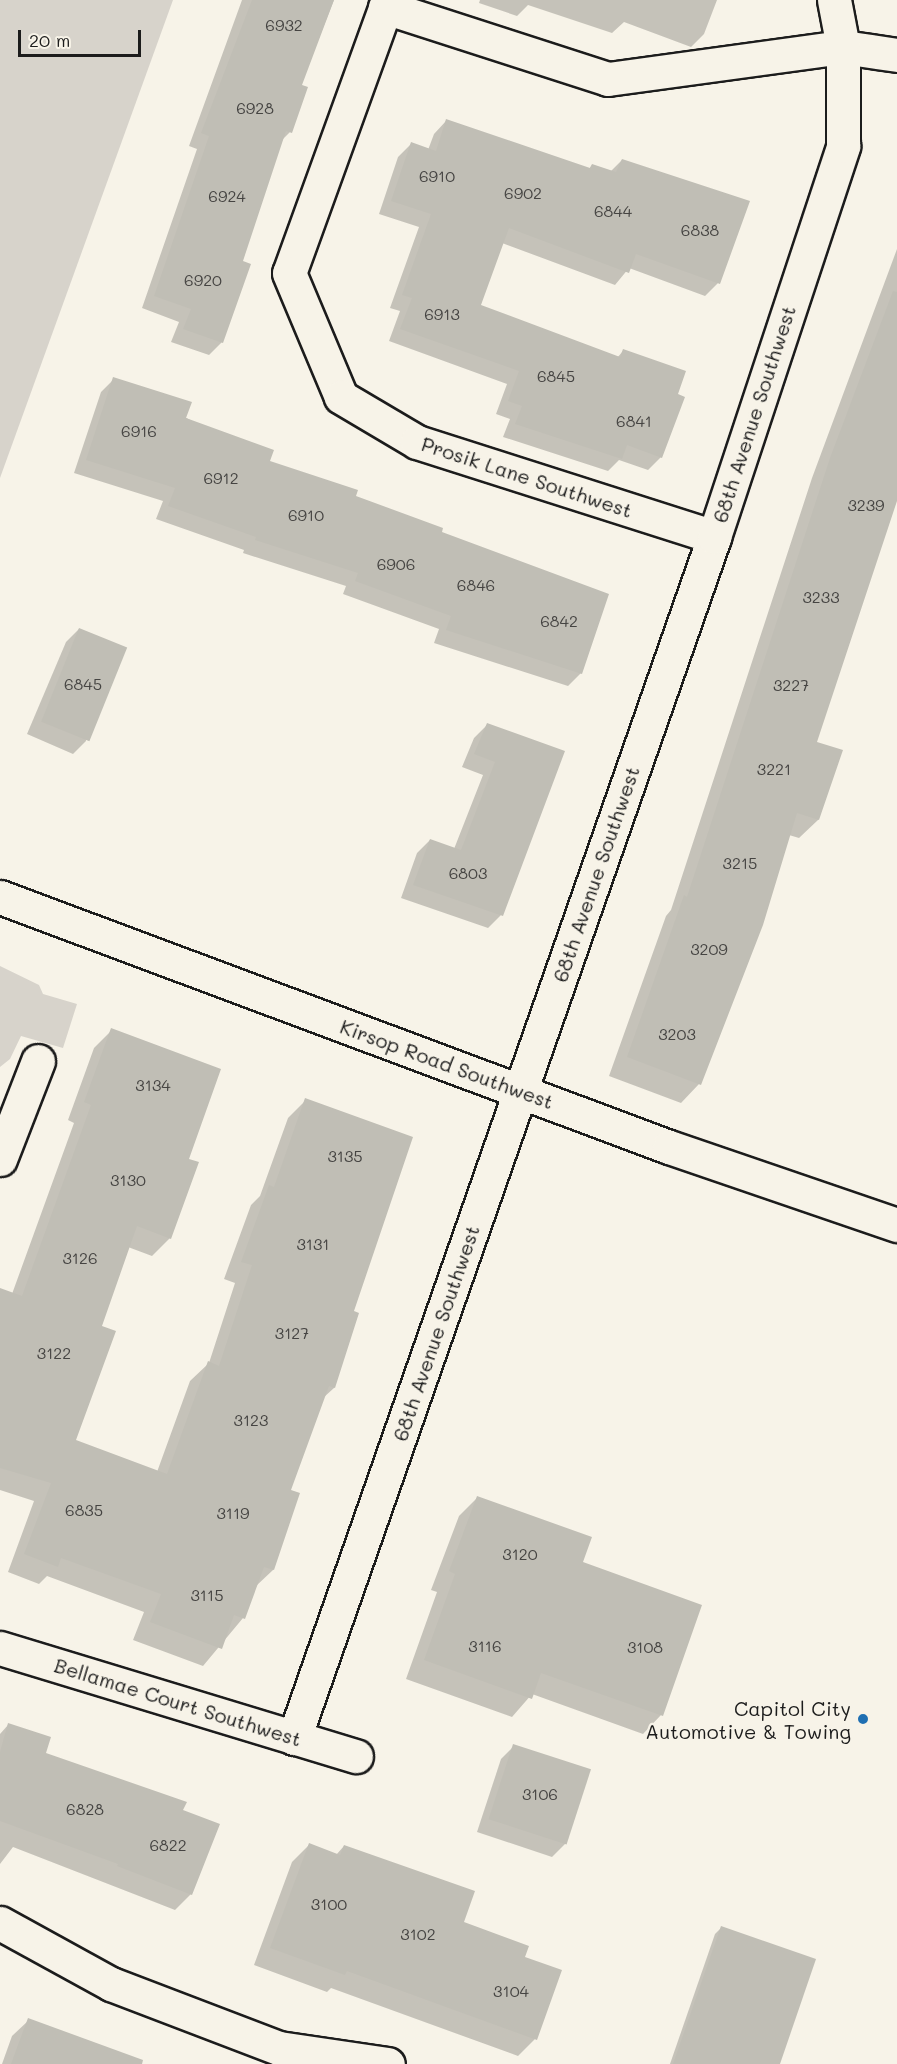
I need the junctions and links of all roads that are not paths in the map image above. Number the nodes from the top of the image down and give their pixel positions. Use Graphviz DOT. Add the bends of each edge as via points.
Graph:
graph roads {
  1 [pos="834,0"];
  2 [pos="386,4"];
  3 [pos="843,48"];
  4 [pos="897,55"];
  5 [pos="714,537"];
  6 [pos="0,897"];
  7 [pos="38,1061"];
  8 [pos="521,1091"];
  9 [pos="0,1159"];
  10 [pos="897,1225"];
  11 [pos="0,1648"];
  12 [pos="294,1738"];
  13 [pos="357,1756"];
  14 [pos="0,1923"];
  15 [pos="388,2064"];
  1 -- 3 [label="street, 68th Avenue Southwest"];
  2 -- 3 [label="street" via="608,79"];
  2 -- 5 [label="street, Prosik Lane Southwest" via="290,273 341,397 417,442"];
  3 -- 4 [label="street"];
  3 -- 5 [label="street, 68th Avenue Southwest" via="843,146"];
  5 -- 8 [label="street, 68th Avenue Southwest"];
  6 -- 8 [label="street, Kirsop Road Southwest"];
  7 -- 9 [label="street"];
  8 -- 10 [label="street, Kirsop Road Southwest" via="669,1148"];
  8 -- 12 [label="street, 68th Avenue Southwest"];
  11 -- 12 [label="street, Bellamae Court Southwest"];
  12 -- 13 [label="street, Bellamae Court Southwest"];
  14 -- 15 [label="street" via="111,1984 279,2048"];
}
